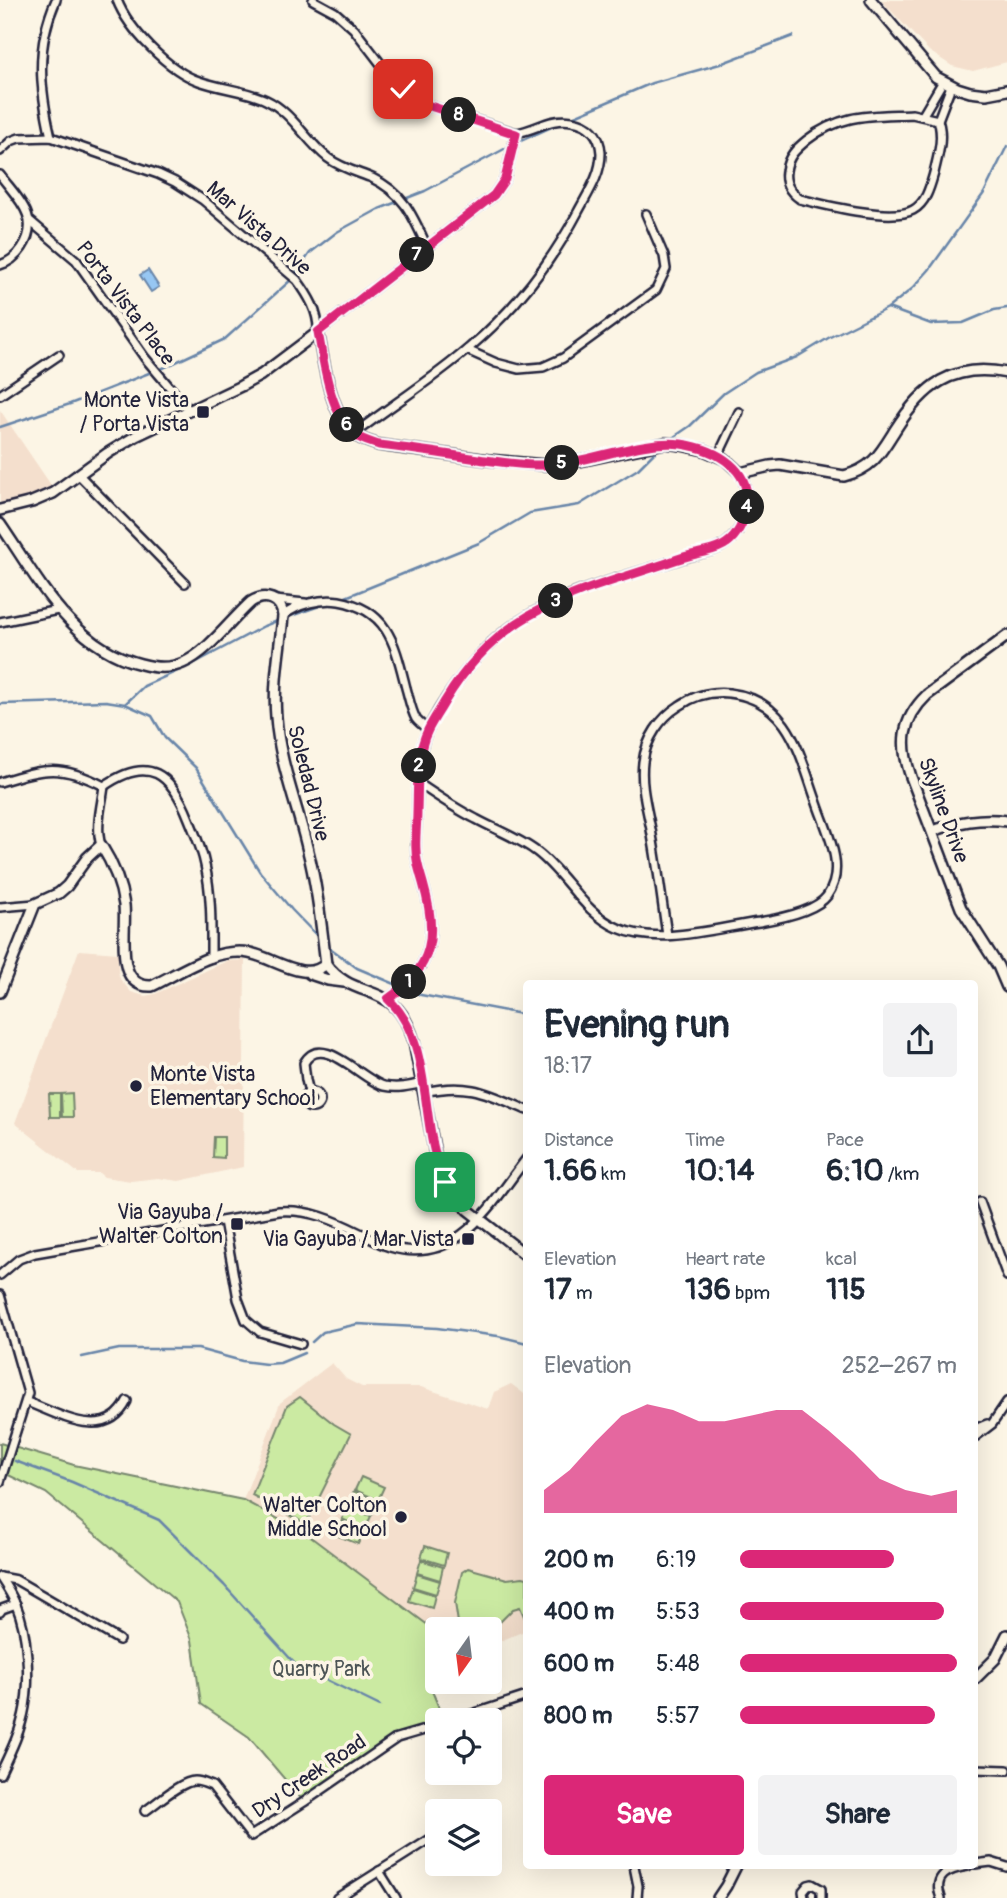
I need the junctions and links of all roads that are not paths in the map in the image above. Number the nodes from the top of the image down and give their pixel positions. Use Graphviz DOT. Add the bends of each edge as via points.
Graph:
graph roads {
  1 [pos="56,0"];
  2 [pos="117,0"];
  3 [pos="313,0"];
  4 [pos="871,0"];
  5 [pos="947,84"];
  6 [pos="1007,90"];
  7 [pos="923,115"];
  8 [pos="938,120"];
  9 [pos="516,134"];
  10 [pos="51,137"];
  11 [pos="0,151"];
  12 [pos="0,175"];
  13 [pos="646,214"];
  14 [pos="30,221"];
  15 [pos="427,247"];
  16 [pos="0,265"];
  17 [pos="318,332"];
  18 [pos="467,350"];
  19 [pos="59,355"];
  20 [pos="1007,373"];
  21 [pos="0,395"];
  22 [pos="189,410"];
  23 [pos="739,412"];
  24 [pos="354,434"];
  25 [pos="718,456"];
  26 [pos="740,473"];
  27 [pos="79,475"];
  28 [pos="0,510"];
  29 [pos="0,524"];
  30 [pos="185,583"];
  31 [pos="275,600"];
  32 [pos="309,604"];
  33 [pos="58,610"];
  34 [pos="283,616"];
  35 [pos="0,622"];
  36 [pos="1007,636"];
  37 [pos="428,730"];
  38 [pos="0,782"];
  39 [pos="418,783"];
  40 [pos="104,786"];
  41 [pos="1007,821"];
  42 [pos="933,831"];
  43 [pos="101,845"];
  44 [pos="35,904"];
  45 [pos="0,906"];
  46 [pos="667,935"];
  47 [pos="211,958"];
  48 [pos="326,964"];
  49 [pos="305,972"];
  50 [pos="345,982"];
  51 [pos="1007,986"];
  52 [pos="0,992"];
  53 [pos="388,999"];
  54 [pos="423,1088"];
  55 [pos="309,1092"];
  56 [pos="523,1108"];
  57 [pos="523,1163"];
  58 [pos="980,1202"];
  59 [pos="479,1219"];
  60 [pos="224,1221"];
  61 [pos="523,1253"];
  62 [pos="0,1275"];
  63 [pos="1007,1276"];
  64 [pos="0,1295"];
  65 [pos="301,1344"];
  66 [pos="127,1401"];
  67 [pos="27,1402"];
  68 [pos="1007,1402"];
  69 [pos="994,1421"];
  70 [pos="978,1428"];
  71 [pos="978,1434"];
  72 [pos="0,1482"];
  73 [pos="0,1577"];
  74 [pos="16,1604"];
  75 [pos="0,1612"];
  76 [pos="1007,1635"];
  77 [pos="119,1640"];
  78 [pos="978,1676"];
  79 [pos="523,1697"];
  80 [pos="490,1708"];
  81 [pos="425,1730"];
  82 [pos="978,1769"];
  83 [pos="1007,1770"];
  84 [pos="0,1774"];
  85 [pos="145,1811"];
  86 [pos="425,1842"];
  87 [pos="978,1863"];
  88 [pos="1007,1867"];
  89 [pos="635,1869"];
  90 [pos="734,1869"];
  91 [pos="958,1869"];
  92 [pos="379,1871"];
  93 [pos="337,1898"];
  94 [pos="396,1898"];
  95 [pos="637,1898"];
  96 [pos="718,1898"];
  97 [pos="804,1898"];
  98 [pos="821,1898"];
  99 [pos="941,1898"];
  1 -- 10 [label="street" via="40,66"];
  2 -- 15 [label="street" via="146,42 187,76 267,100 328,158 395,192"];
  3 -- 9 [label="street" via="354,29 394,81 413,97"];
  4 -- 5 [label="street"];
  5 -- 6 [label="street" via="986,94"];
  5 -- 7 [label="street"];
  5 -- 8 [label="street"];
  7 -- 8 [label="street"];
  7 -- 8 [label="street" via="848,118 824,129 791,155 785,175 789,188 800,198 871,213 914,210 931,184 942,139"];
  9 -- 15 [label="street" via="500,188"];
  9 -- 18 [label="street" via="560,120 588,126 598,139 599,168 555,253"];
  10 -- 11 [label="street, Mar Vista Drive" via="19,138"];
  10 -- 17 [label="street, Mar Vista Drive" via="158,174 188,190 297,280 316,314"];
  12 -- 14 [label="street"];
  13 -- 18 [label="street" via="666,269 656,290 563,358 543,367 519,369"];
  14 -- 16 [label="street" via="21,249"];
  14 -- 22 [label="street, Porta Vista Place" via="76,260 145,358"];
  15 -- 17 [label="street"];
  17 -- 22 [label="street" via="261,375"];
  17 -- 24 [label="street, Mar Vista Drive" via="329,386"];
  18 -- 24 [label="street"];
  19 -- 21 [label="street"];
  20 -- 26 [label="street" via="984,369 933,385 915,401 870,465 854,473 834,475 780,465"];
  22 -- 27 [label="street" via="121,445"];
  23 -- 25 [label="street"];
  24 -- 25 [label="street" via="379,445 528,465 575,462 665,443"];
  25 -- 26 [label="street"];
  26 -- 37 [label="street" via="747,508 729,542 568,595 524,618 480,654"];
  27 -- 28 [label="street" via="47,496"];
  27 -- 30 [label="street"];
  29 -- 33 [label="street"];
  31 -- 32 [label="street"];
  31 -- 33 [label="street" via="256,599 198,653 182,664 163,667 132,662 108,651"];
  31 -- 34 [label="street"];
  32 -- 34 [label="street"];
  32 -- 37 [label="street" via="328,600 351,603 363,607 380,623 396,648 412,708"];
  33 -- 35 [label="street"];
  34 -- 48 [label="street, Soledad Drive" via="276,717 311,863"];
  36 -- 42 [label="street, Skyline Drive" via="927,695 909,718 907,764"];
  37 -- 39 [label="street"];
  38 -- 40 [label="street" via="57,770 77,773"];
  39 -- 46 [label="street" via="537,852 611,925 636,934"];
  39 -- 53 [label="street" via="417,866 430,915 430,944 415,975"];
  40 -- 43 [label="street"];
  40 -- 47 [label="street" via="125,774 145,771 160,775 177,792 205,865"];
  41 -- 42 [label="street" via="960,821"];
  42 -- 51 [label="street, Skyline Drive" via="961,908"];
  43 -- 44 [label="street" via="67,886"];
  43 -- 47 [label="street" via="118,879 124,907 125,961 135,983 152,986"];
  44 -- 45 [label="street"];
  44 -- 52 [label="street"];
  46 -- 46 [label="street" via="798,912 820,903 831,888 836,859 793,736 752,697 723,693 694,697 663,718 646,749 644,792"];
  47 -- 49 [label="street" via="252,953"];
  48 -- 49 [label="street"];
  48 -- 50 [label="street"];
  49 -- 50 [label="street"];
  50 -- 53 [label="street"];
  53 -- 54 [label="street" via="411,1032"];
  54 -- 55 [label="street" via="381,1086 319,1051 304,1063"];
  54 -- 56 [label="street" via="472,1089"];
  54 -- 59 [label="street" via="441,1174 459,1201"];
  57 -- 59 [label="street"];
  58 -- 63 [label="street"];
  59 -- 60 [label="street" via="453,1242 418,1250 387,1246 304,1212 286,1210"];
  59 -- 61 [label="street"];
  60 -- 62 [label="street" via="35,1253"];
  60 -- 65 [label="street" via="246,1320 266,1335"];
  64 -- 67 [label="street" via="29,1393"];
  66 -- 67 [label="street" via="115,1417 86,1424"];
  67 -- 72 [label="street"];
  68 -- 69 [label="street"];
  69 -- 70 [label="street"];
  69 -- 71 [label="street"];
  73 -- 74 [label="street"];
  73 -- 77 [label="street" via="16,1580"];
  74 -- 75 [label="street"];
  74 -- 84 [label="street" via="25,1644 25,1707"];
  76 -- 78 [label="street" via="995,1660"];
  79 -- 80 [label="street"];
  81 -- 85 [label="street, Dry Creek Road" via="397,1738 250,1836 212,1786 203,1782 183,1784"];
  82 -- 83 [label="street"];
  86 -- 92 [label="street"];
  87 -- 88 [label="street" via="991,1861"];
  89 -- 95 [label="street"];
  90 -- 96 [label="street"];
  91 -- 99 [label="street" via="945,1873 939,1882"];
  92 -- 93 [label="street"];
  92 -- 94 [label="street"];
  97 -- 98 [label="street" via="803,1891 812,1884 821,1889"];
}
